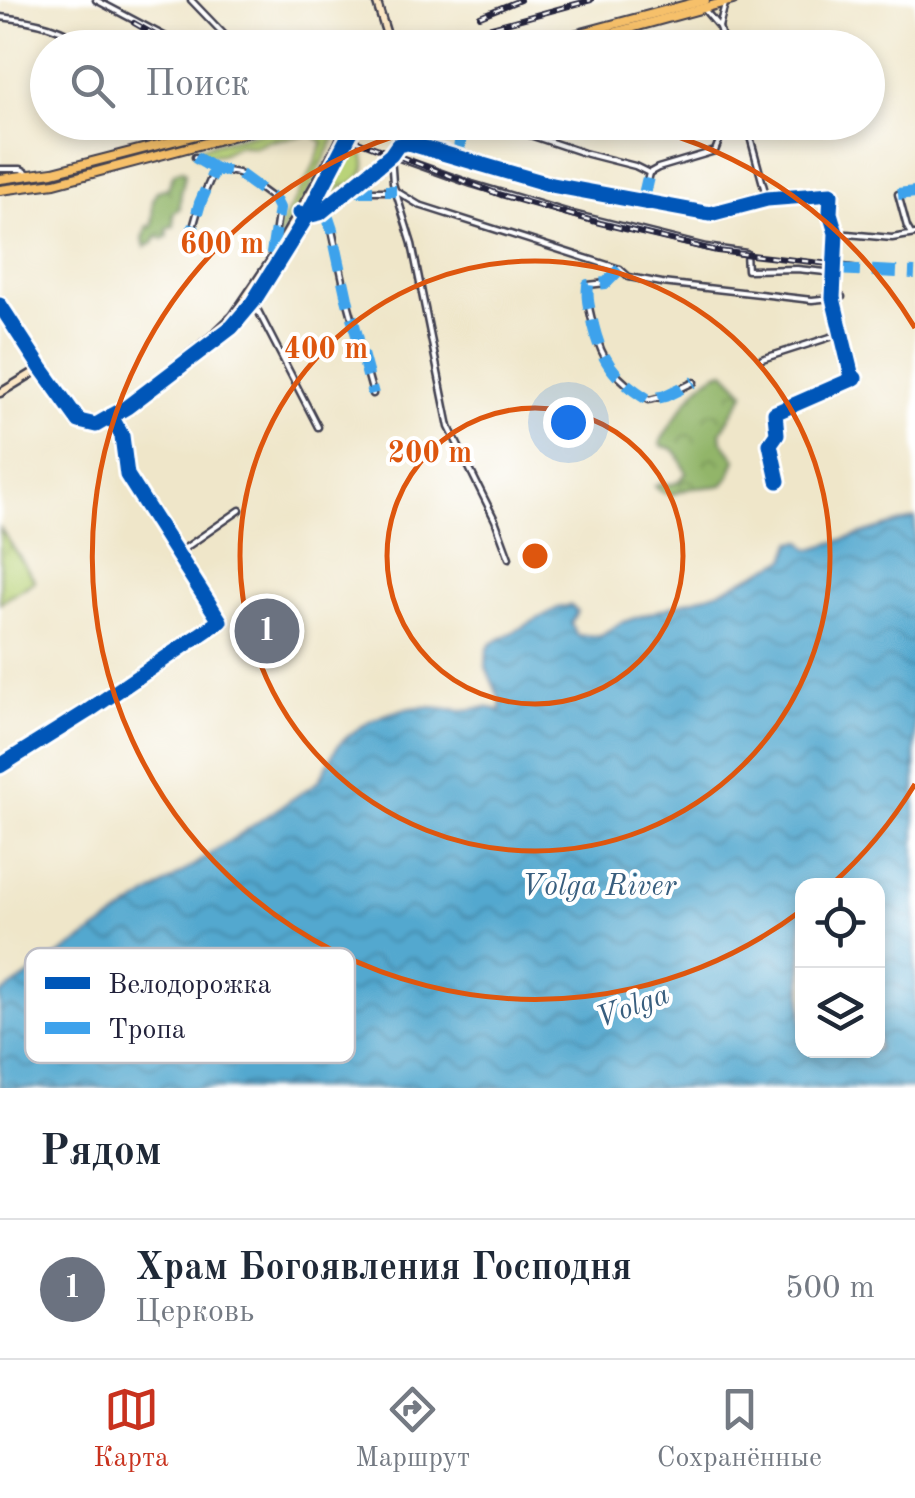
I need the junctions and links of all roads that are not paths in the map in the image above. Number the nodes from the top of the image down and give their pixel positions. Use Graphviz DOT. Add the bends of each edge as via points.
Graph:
graph roads {
  1 [pos="96,0"];
  2 [pos="191,0"];
  3 [pos="376,0"];
  4 [pos="727,1"];
  5 [pos="703,3"];
  6 [pos="0,17"];
  7 [pos="720,27"];
  8 [pos="55,30"];
  9 [pos="153,30"];
  10 [pos="219,30"];
  11 [pos="385,30"];
  12 [pos="596,30"];
  13 [pos="616,30"];
  14 [pos="721,30"];
  15 [pos="169,140"];
  16 [pos="218,140"];
  17 [pos="342,140"];
  18 [pos="344,140"];
  19 [pos="459,140"];
  20 [pos="545,140"];
  21 [pos="718,140"];
  22 [pos="751,140"];
  23 [pos="340,147"];
  24 [pos="391,155"];
  25 [pos="195,156"];
  26 [pos="458,156"];
  27 [pos="216,168"];
  28 [pos="0,169"];
  29 [pos="649,173"];
  30 [pos="2,179"];
  31 [pos="30,182"];
  32 [pos="1,191"];
  33 [pos="348,191"];
  34 [pos="396,191"];
  35 [pos="915,192"];
  36 [pos="766,199"];
  37 [pos="642,203"];
  38 [pos="324,209"];
  39 [pos="303,214"];
  40 [pos="836,233"];
  41 [pos="913,234"];
  42 [pos="188,249"];
  43 [pos="271,260"];
  44 [pos="620,269"];
  45 [pos="835,274"];
  46 [pos="842,296"];
  47 [pos="833,298"];
  48 [pos="254,302"];
  49 [pos="0,304"];
  50 [pos="843,333"];
  51 [pos="762,359"];
  52 [pos="40,368"];
  53 [pos="694,382"];
  54 [pos="0,393"];
  55 [pos="373,394"];
  56 [pos="113,414"];
  57 [pos="318,428"];
  58 [pos="778,481"];
  59 [pos="240,510"];
  60 [pos="178,554"];
  61 [pos="509,558"];
  62 [pos="0,766"];
  1 -- 9 [label="street"];
  2 -- 10 [label="street"];
  3 -- 11 [label="street"];
  4 -- 5 [label="main road"];
  4 -- 7 [label="street"];
  5 -- 7 [label="street"];
  5 -- 12 [label="main road"];
  5 -- 13 [label="main road"];
  6 -- 8 [label="street" via="35,20"];
  7 -- 14 [label="street"];
  15 -- 31 [label="main road"];
  16 -- 31 [label="main road" via="56,183"];
  17 -- 23 [label="street, bridge"];
  18 -- 23 [label="street, bridge"];
  19 -- 26 [label="street"];
  20 -- 29 [label="street"];
  21 -- 29 [label="street" via="715,151"];
  22 -- 36 [label="street"];
  23 -- 39 [label="street"];
  24 -- 26 [label="street" via="408,143"];
  24 -- 33 [label="street"];
  24 -- 34 [label="street"];
  24 -- 45 [label="street" via="573,214 746,252 747,270"];
  25 -- 27 [label="street"];
  26 -- 37 [label="street"];
  27 -- 42 [label="street"];
  27 -- 43 [label="street" via="238,173 275,200"];
  28 -- 31 [label="street" via="21,169"];
  29 -- 37 [label="street"];
  30 -- 31 [label="main road"];
  30 -- 32 [label="street"];
  31 -- 32 [label="main road"];
  33 -- 34 [label="street"];
  33 -- 38 [label="street"];
  34 -- 44 [label="street" via="419,205"];
  34 -- 61 [label="street" via="449,427"];
  35 -- 41 [label="street" via="898,194"];
  36 -- 37 [label="street" via="710,214"];
  36 -- 40 [label="street" via="831,194"];
  38 -- 39 [label="street"];
  38 -- 55 [label="street"];
  39 -- 43 [label="street"];
  39 -- 48 [label="street"];
  40 -- 41 [label="street"];
  40 -- 45 [label="street"];
  43 -- 56 [label="street" via="233,316"];
  44 -- 47 [label="street" via="662,283"];
  44 -- 53 [label="street" via="606,283 588,285 586,299 611,370 649,400"];
  45 -- 47 [label="street"];
  46 -- 47 [label="street"];
  47 -- 50 [label="street"];
  48 -- 56 [label="street" via="216,342"];
  48 -- 57 [label="street"];
  49 -- 52 [label="street"];
  50 -- 51 [label="street"];
  50 -- 58 [label="street" via="856,378 774,413 777,434 770,444"];
  52 -- 54 [label="street"];
  52 -- 56 [label="street" via="79,421 96,425"];
  56 -- 60 [label="street" via="127,475"];
  59 -- 60 [label="street"];
  60 -- 62 [label="street" via="220,621"];
}
